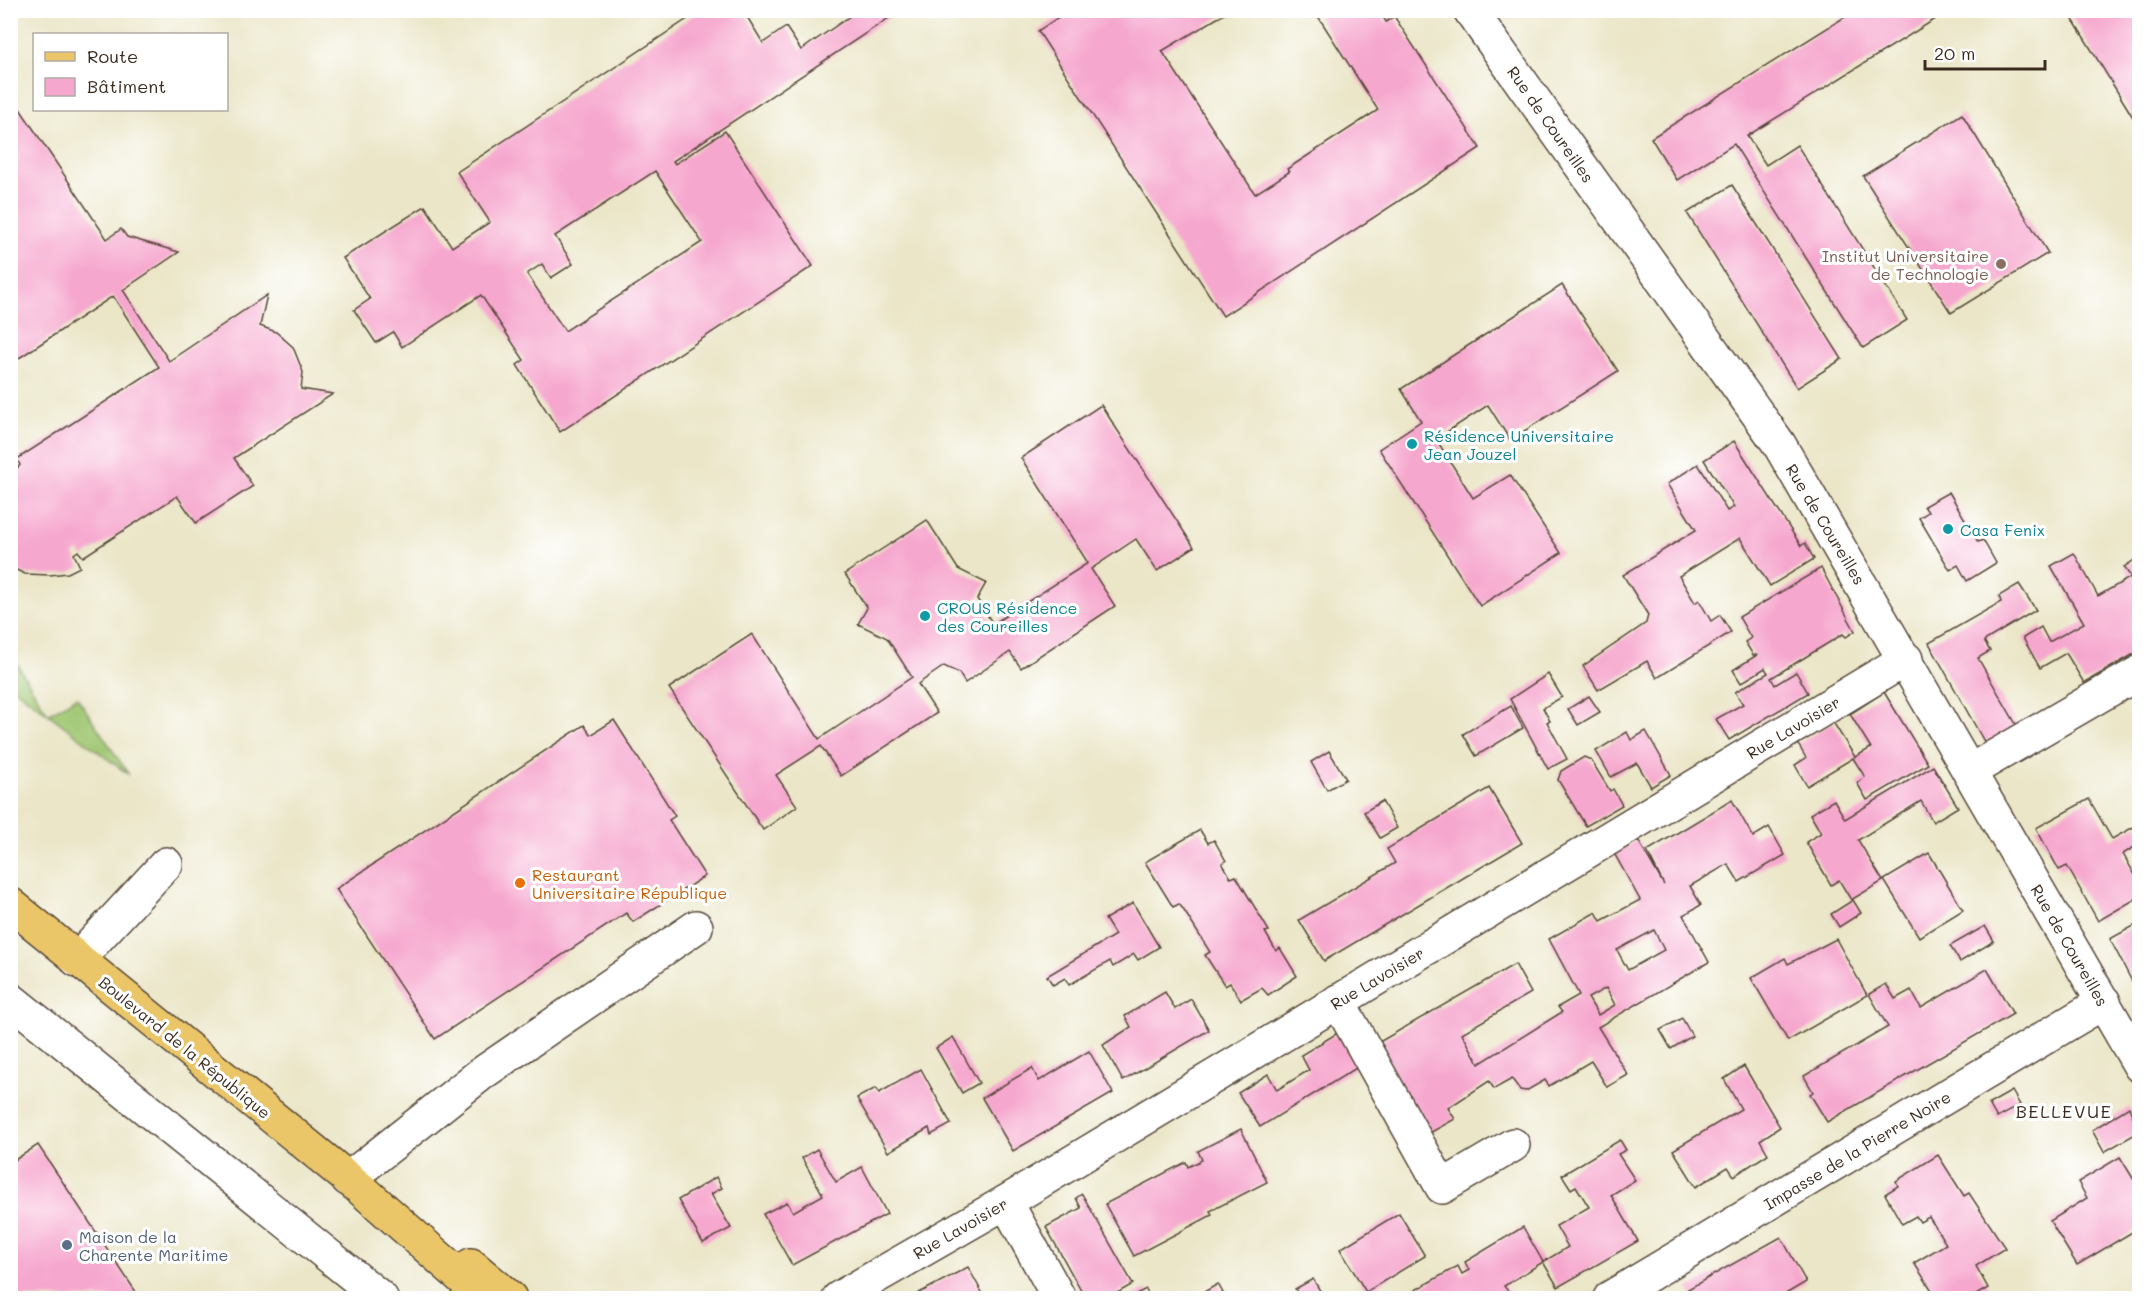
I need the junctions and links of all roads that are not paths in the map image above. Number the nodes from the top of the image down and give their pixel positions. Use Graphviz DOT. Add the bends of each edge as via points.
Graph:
graph roads {
  1 [pos="1470,10"];
  2 [pos="1906,659"];
  3 [pos="2139,672"];
  4 [pos="1970,771"];
  5 [pos="166,864"];
  6 [pos="10,904"];
  7 [pos="696,927"];
  8 [pos="77,960"];
  9 [pos="10,999"];
  10 [pos="1338,1001"];
  11 [pos="2103,1002"];
  12 [pos="2139,1066"];
  13 [pos="1513,1145"];
  14 [pos="355,1184"];
  15 [pos="1006,1202"];
  16 [pos="842,1297"];
  17 [pos="381,1299"];
  18 [pos="482,1299"];
  19 [pos="510,1299"];
  20 [pos="1059,1299"];
  21 [pos="1610,1299"];
  1 -- 2 [label="street, Rue de Coureilles" via="1779,444"];
  2 -- 4 [label="street, Rue de Coureilles"];
  2 -- 10 [label="street, Rue Lavoisier"];
  3 -- 4 [label="street"];
  4 -- 11 [label="street, Rue de Coureilles"];
  5 -- 8 [label="street"];
  6 -- 8 [label="main road, Boulevard de la République"];
  7 -- 14 [label="street" via="481,1074"];
  8 -- 14 [label="main road, Boulevard de la République"];
  9 -- 17 [label="street"];
  10 -- 13 [label="street" via="1442,1187"];
  10 -- 15 [label="street, Rue Lavoisier"];
  11 -- 12 [label="street, Rue de Coureilles"];
  11 -- 21 [label="street, Impasse de la Pierre Noire"];
  14 -- 18 [label="main road, Boulevard de la République"];
  14 -- 19 [label="main road, Boulevard de la République" via="466,1261"];
  15 -- 16 [label="street, Rue Lavoisier"];
  15 -- 20 [label="street"];
}
